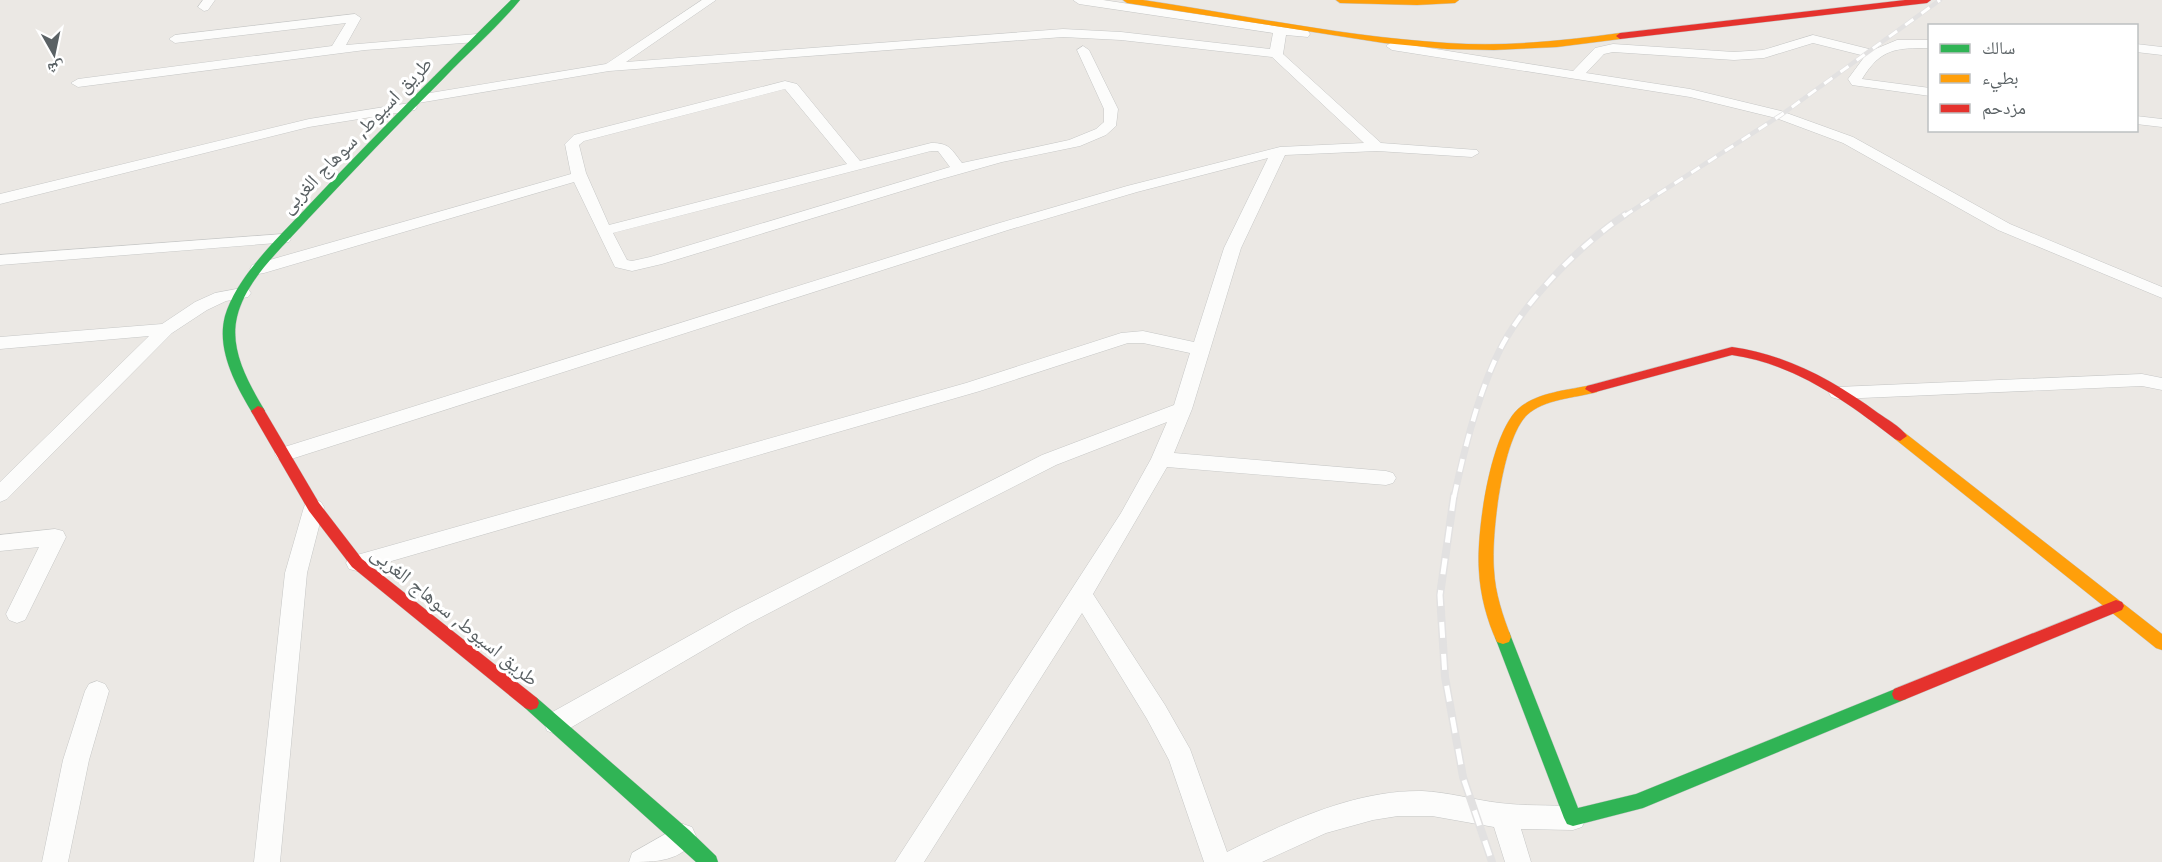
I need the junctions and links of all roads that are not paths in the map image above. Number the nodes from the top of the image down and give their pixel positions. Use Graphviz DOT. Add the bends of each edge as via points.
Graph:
graph roads {
  1 [pos="516,0"];
  2 [pos="710,0"];
  3 [pos="1079,0"];
  4 [pos="1127,0"];
  5 [pos="1340,0"];
  6 [pos="1455,0"];
  7 [pos="1927,0"];
  8 [pos="1280,30"];
  9 [pos="477,38"];
  10 [pos="175,39"];
  11 [pos="1928,44"];
  12 [pos="2138,48"];
  13 [pos="336,50"];
  14 [pos="1083,50"];
  15 [pos="2162,51"];
  16 [pos="1276,54"];
  17 [pos="1874,54"];
  18 [pos="609,67"];
  19 [pos="1576,75"];
  20 [pos="78,83"];
  21 [pos="1928,92"];
  22 [pos="414,103"];
  23 [pos="2138,120"];
  24 [pos="2162,123"];
  25 [pos="1377,147"];
  26 [pos="1280,151"];
  27 [pos="1472,153"];
  28 [pos="857,166"];
  29 [pos="959,169"];
  30 [pos="580,176"];
  31 [pos="0,199"];
  32 [pos="604,231"];
  33 [pos="283,239"];
  34 [pos="0,260"];
  35 [pos="258,269"];
  36 [pos="242,293"];
  37 [pos="2162,293"];
  38 [pos="166,329"];
  39 [pos="0,344"];
  40 [pos="1199,349"];
  41 [pos="2162,384"];
  42 [pos="1838,393"];
  43 [pos="1182,409"];
  44 [pos="285,454"];
  45 [pos="1161,459"];
  46 [pos="27,468"];
  47 [pos="0,471"];
  48 [pos="1386,478"];
  49 [pos="0,494"];
  50 [pos="314,507"];
  51 [pos="0,543"];
  52 [pos="357,563"];
  53 [pos="1082,595"];
  54 [pos="2116,606"];
  55 [pos="17,614"];
  56 [pos="2162,643"];
  57 [pos="97,691"];
  58 [pos="556,723"];
  59 [pos="1504,816"];
  60 [pos="1573,818"];
  61 [pos="683,836"];
  62 [pos="55,862"];
  63 [pos="267,862"];
  64 [pos="642,862"];
  65 [pos="709,862"];
  66 [pos="908,862"];
  67 [pos="1217,862"];
  68 [pos="1235,862"];
  69 [pos="1518,862"];
  1 -- 9 [label="main road, طريق اسيوط, سوهاج الغربى"];
  2 -- 18 [label="street"];
  3 -- 8 [label="street"];
  4 -- 7 [label="main road" via="1384,40 1448,46 1557,44"];
  5 -- 6 [label="main road"];
  8 -- 16 [label="street"];
  8 -- 19 [label="street"];
  9 -- 13 [label="street"];
  9 -- 22 [label="main road, طريق اسيوط, سوهاج الغربى"];
  10 -- 13 [label="street" via="355,18"];
  11 -- 17 [label="street" via="1897,44"];
  12 -- 15 [label="street"];
  13 -- 20 [label="street"];
  14 -- 29 [label="street" via="1111,109 1111,123 1104,132 1062,146"];
  16 -- 18 [label="street" via="1063,33"];
  16 -- 25 [label="street"];
  17 -- 19 [label="street" via="1813,39 1771,52 1744,55 1613,48 1600,51"];
  17 -- 21 [label="street" via="1855,79 1857,82"];
  18 -- 22 [label="street"];
  19 -- 37 [label="street" via="1690,93 1781,115 1848,140 2004,227"];
  22 -- 31 [label="street" via="298,126"];
  22 -- 33 [label="main road, طريق اسيوط, سوهاج الغربى"];
  23 -- 24 [label="street"];
  25 -- 26 [label="street"];
  25 -- 27 [label="street"];
  26 -- 40 [label="street" via="1238,235"];
  26 -- 44 [label="street" via="1002,227"];
  28 -- 29 [label="street" via="936,146 942,147"];
  28 -- 30 [label="street" via="792,87 785,85 579,138 572,144"];
  28 -- 32 [label="street"];
  29 -- 32 [label="street" via="632,267 621,263"];
  30 -- 32 [label="street"];
  30 -- 35 [label="street"];
  33 -- 34 [label="street"];
  33 -- 35 [label="main road, طريق اسيوط, سوهاج الغربى"];
  35 -- 36 [label="main road, طريق اسيوط, سوهاج الغربى"];
  36 -- 38 [label="street" via="201,306"];
  36 -- 44 [label="main road, طريق اسيوط, سوهاج الغربى" via="230,320 229,347 249,396"];
  38 -- 39 [label="street"];
  38 -- 46 [label="street"];
  40 -- 43 [label="street"];
  40 -- 52 [label="street" via="1127,337 973,387"];
  41 -- 42 [label="street" via="2142,380"];
  42 -- 54 [label="main road" via="1899,435"];
  42 -- 60 [label="main road" via="1761,354 1740,350 1534,405 1516,419 1490,500 1486,570 1499,626"];
  43 -- 45 [label="street"];
  43 -- 58 [label="street" via="1049,460 740,618"];
  44 -- 50 [label="main road, طريق اسيوط, سوهاج الغربى"];
  45 -- 48 [label="street"];
  45 -- 53 [label="street"];
  46 -- 47 [label="street"];
  46 -- 49 [label="street"];
  50 -- 52 [label="main road, طريق اسيوط, سوهاج الغربى"];
  50 -- 63 [label="street" via="296,573"];
  51 -- 55 [label="street" via="55,537"];
  52 -- 58 [label="main road, طريق اسيوط, سوهاج الغربى"];
  53 -- 66 [label="street"];
  53 -- 67 [label="street" via="1181,757"];
  54 -- 56 [label="main road"];
  54 -- 60 [label="main road" via="1637,802"];
  57 -- 62 [label="street" via="76,760"];
  58 -- 61 [label="main road, طريق اسيوط, سوهاج الغربى"];
  59 -- 60 [label="street"];
  59 -- 68 [label="street" via="1422,803 1374,808 1333,819"];
  59 -- 69 [label="street"];
  61 -- 64 [label="street"];
  61 -- 65 [label="main road, طريق اسيوط, سوهاج الغربى"];
}
